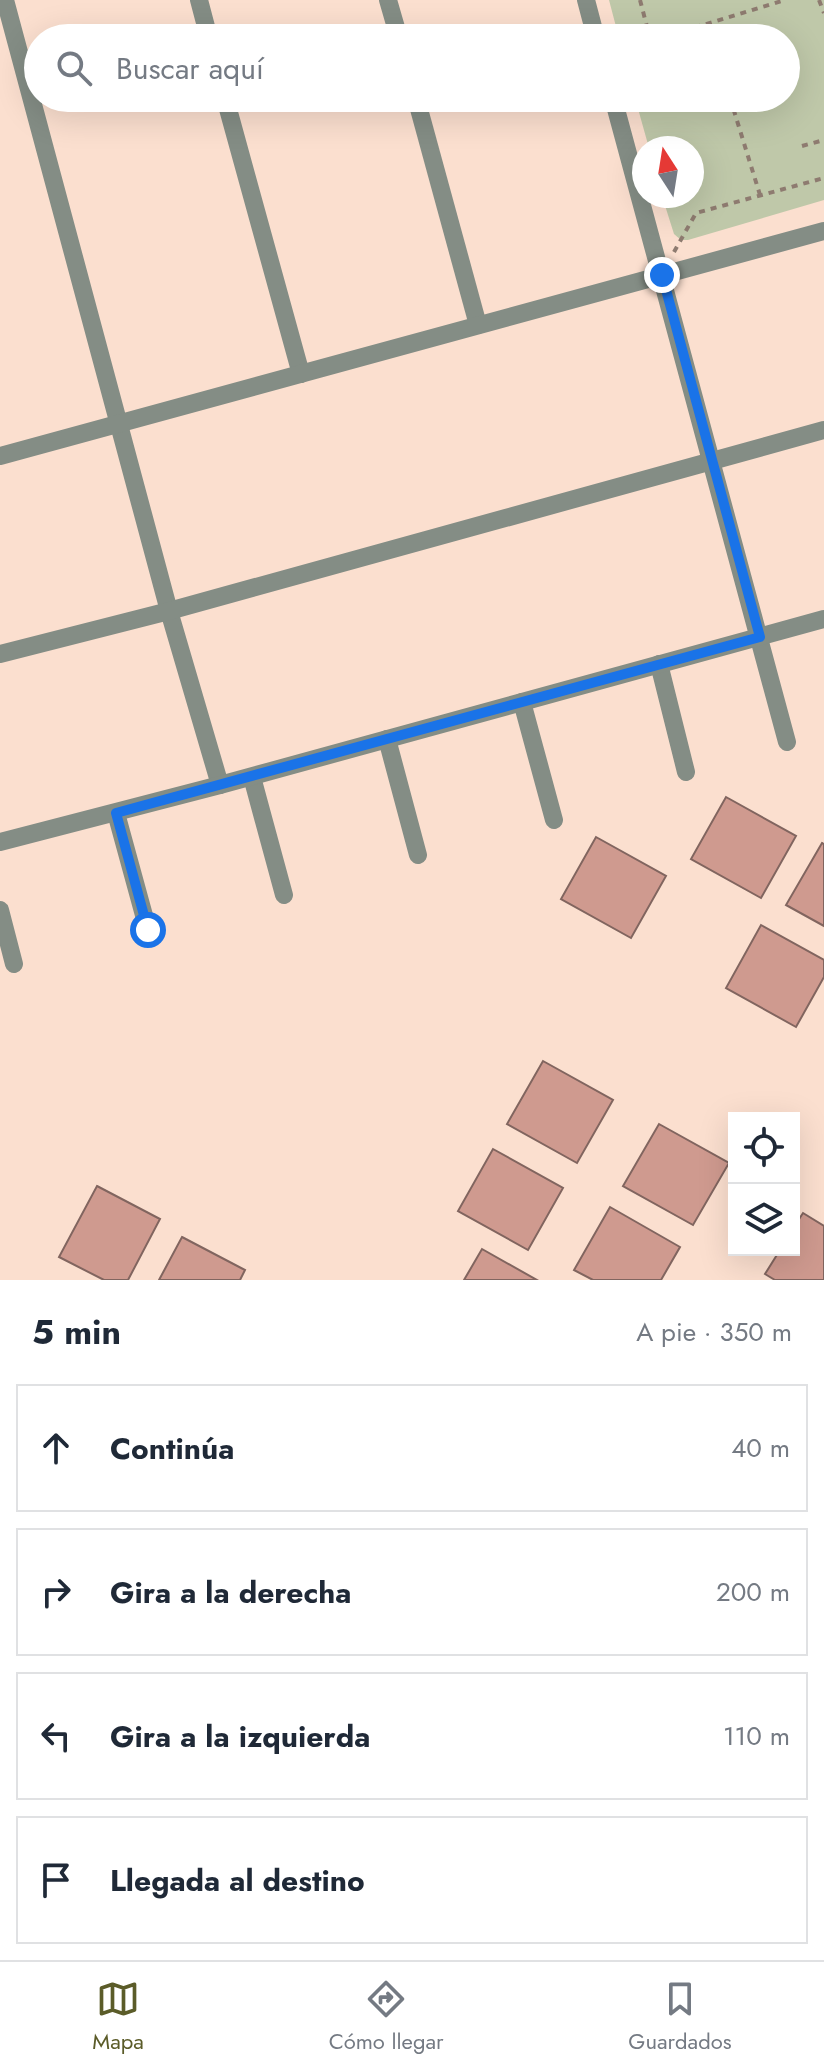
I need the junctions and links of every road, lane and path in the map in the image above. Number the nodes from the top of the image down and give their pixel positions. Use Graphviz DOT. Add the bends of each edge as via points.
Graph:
graph roads {
  1 [pos="5,0"];
  2 [pos="199,0"];
  3 [pos="388,0"];
  4 [pos="586,0"];
  5 [pos="640,0"];
  6 [pos="785,0"];
  7 [pos="819,0"];
  8 [pos="824,13"];
  9 [pos="205,24"];
  10 [pos="395,24"];
  11 [pos="592,24"];
  12 [pos="646,24"];
  13 [pos="707,24"];
  14 [pos="24,69"];
  15 [pos="36,112"];
  16 [pos="229,112"];
  17 [pos="420,112"];
  18 [pos="617,112"];
  19 [pos="734,112"];
  20 [pos="824,140"];
  21 [pos="802,146"];
  22 [pos="824,178"];
  23 [pos="760,195"];
  24 [pos="824,231"];
  25 [pos="662,275"];
  26 [pos="478,325"];
  27 [pos="301,374"];
  28 [pos="121,423"];
  29 [pos="824,430"];
  30 [pos="0,456"];
  31 [pos="711,461"];
  32 [pos="169,611"];
  33 [pos="824,619"];
  34 [pos="760,637"];
  35 [pos="0,654"];
  36 [pos="659,664"];
  37 [pos="522,702"];
  38 [pos="387,739"];
  39 [pos="787,742"];
  40 [pos="686,772"];
  41 [pos="252,777"];
  42 [pos="220,785"];
  43 [pos="116,813"];
  44 [pos="554,820"];
  45 [pos="0,842"];
  46 [pos="418,855"];
  47 [pos="284,895"];
  48 [pos="0,910"];
  49 [pos="148,930"];
  50 [pos="14,964"];
  1 -- 14 [label="street"];
  2 -- 9 [label="street"];
  3 -- 10 [label="street"];
  4 -- 11 [label="street"];
  5 -- 12 [label="path"];
  6 -- 13 [label="path"];
  7 -- 8 [label="path"];
  15 -- 28 [label="street"];
  16 -- 27 [label="street"];
  17 -- 26 [label="street"];
  18 -- 25 [label="street"];
  19 -- 23 [label="path"];
  20 -- 21 [label="path"];
  22 -- 23 [label="path"];
  23 -- 25 [label="path" via="696,213"];
  24 -- 25 [label="street"];
  25 -- 26 [label="street"];
  25 -- 31 [label="street"];
  26 -- 27 [label="street"];
  27 -- 28 [label="street"];
  28 -- 30 [label="street"];
  28 -- 32 [label="street"];
  29 -- 31 [label="street"];
  31 -- 32 [label="street"];
  31 -- 34 [label="street"];
  32 -- 35 [label="street"];
  32 -- 42 [label="street"];
  33 -- 34 [label="street"];
  34 -- 36 [label="street"];
  34 -- 39 [label="street"];
  36 -- 37 [label="street"];
  36 -- 40 [label="street"];
  37 -- 38 [label="street"];
  37 -- 44 [label="street"];
  38 -- 41 [label="street"];
  38 -- 46 [label="street"];
  41 -- 42 [label="street"];
  41 -- 47 [label="street"];
  42 -- 43 [label="street"];
  43 -- 45 [label="street"];
  43 -- 49 [label="street"];
  48 -- 50 [label="street"];
}
